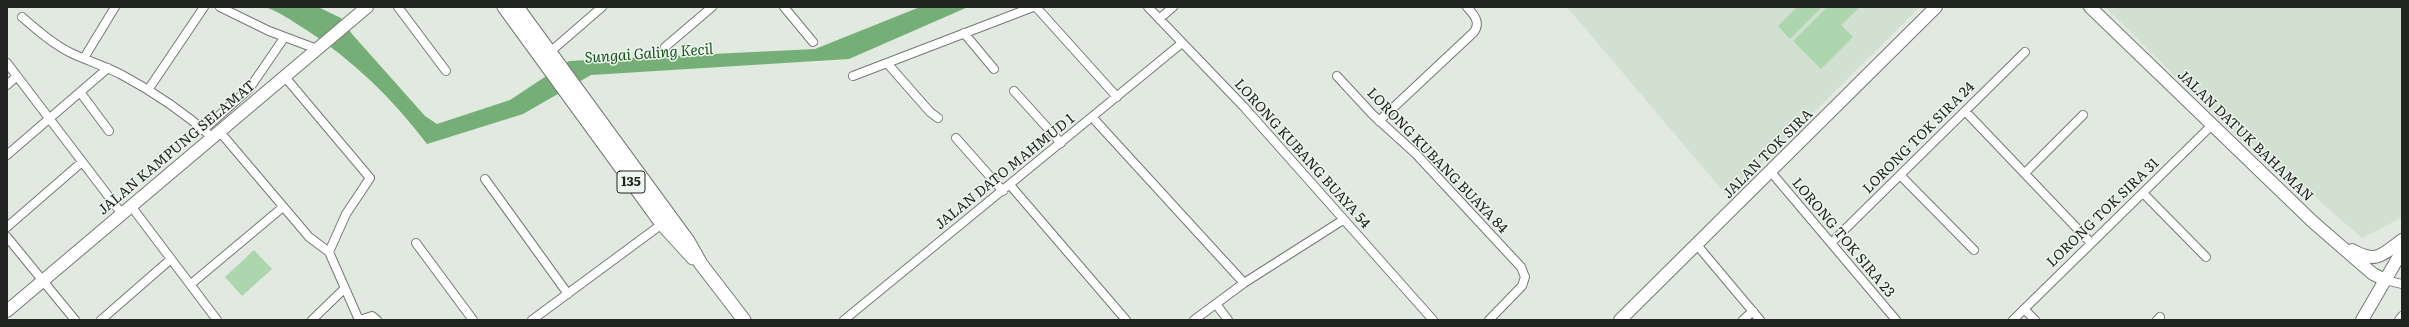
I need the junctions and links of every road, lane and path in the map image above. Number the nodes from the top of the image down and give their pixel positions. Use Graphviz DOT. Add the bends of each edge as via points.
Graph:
graph roads {
  1 [pos="115,7"];
  2 [pos="204,7"];
  3 [pos="220,7"];
  4 [pos="367,7"];
  5 [pos="398,7"];
  6 [pos="504,7"];
  7 [pos="517,7"];
  8 [pos="602,7"];
  9 [pos="712,7"];
  10 [pos="784,7"];
  11 [pos="1033,7"];
  12 [pos="1036,7"];
  13 [pos="1148,7"];
  14 [pos="1173,7"];
  15 [pos="1467,7"];
  16 [pos="1936,7"];
  17 [pos="2090,7"];
  18 [pos="22,17"];
  19 [pos="1159,19"];
  20 [pos="964,33"];
  21 [pos="284,38"];
  22 [pos="813,42"];
  23 [pos="1182,43"];
  24 [pos="321,46"];
  25 [pos="665,47"];
  26 [pos="550,52"];
  27 [pos="2025,52"];
  28 [pos="84,58"];
  29 [pos="7,63"];
  30 [pos="887,63"];
  31 [pos="554,67"];
  32 [pos="108,68"];
  33 [pos="994,69"];
  34 [pos="446,71"];
  35 [pos="17,76"];
  36 [pos="853,76"];
  37 [pos="1337,76"];
  38 [pos="285,77"];
  39 [pos="7,85"];
  40 [pos="148,90"];
  41 [pos="1014,91"];
  42 [pos="80,92"];
  43 [pos="571,92"];
  44 [pos="1117,97"];
  45 [pos="1965,111"];
  46 [pos="2083,115"];
  47 [pos="1092,117"];
  48 [pos="50,118"];
  49 [pos="938,118"];
  50 [pos="1379,121"];
  51 [pos="2211,126"];
  52 [pos="203,130"];
  53 [pos="109,131"];
  54 [pos="216,135"];
  55 [pos="956,138"];
  56 [pos="1061,143"];
  57 [pos="7,155"];
  58 [pos="82,162"];
  59 [pos="1771,172"];
  60 [pos="2026,173"];
  61 [pos="1900,175"];
  62 [pos="485,179"];
  63 [pos="1010,185"];
  64 [pos="1003,191"];
  65 [pos="2143,192"];
  66 [pos="131,206"];
  67 [pos="283,207"];
  68 [pos="122,214"];
  69 [pos="1344,220"];
  70 [pos="662,224"];
  71 [pos="7,226"];
  72 [pos="7,237"];
  73 [pos="2402,240"];
  74 [pos="416,243"];
  75 [pos="1831,243"];
  76 [pos="2091,243"];
  77 [pos="2338,243"];
  78 [pos="1697,245"];
  79 [pos="1974,250"];
  80 [pos="2402,251"];
  81 [pos="329,252"];
  82 [pos="2206,257"];
  83 [pos="171,259"];
  84 [pos="701,264"];
  85 [pos="44,280"];
  86 [pos="2385,280"];
  87 [pos="191,284"];
  88 [pos="1244,284"];
  89 [pos="2402,284"];
  90 [pos="344,289"];
  91 [pos="568,294"];
  92 [pos="1216,304"];
  93 [pos="2024,309"];
  94 [pos="7,311"];
  95 [pos="1753,311"];
  96 [pos="2402,316"];
  97 [pos="75,320"];
  98 [pos="101,320"];
  99 [pos="217,320"];
  100 [pos="312,320"];
  101 [pos="359,320"];
  102 [pos="377,320"];
  103 [pos="473,320"];
  104 [pos="532,320"];
  105 [pos="744,320"];
  106 [pos="844,320"];
  107 [pos="1126,320"];
  108 [pos="1194,320"];
  109 [pos="1228,320"];
  110 [pos="1433,320"];
  111 [pos="1489,320"];
  112 [pos="1620,320"];
  113 [pos="1743,320"];
  114 [pos="1760,320"];
  115 [pos="1896,320"];
  116 [pos="2013,320"];
  117 [pos="2035,320"];
  118 [pos="2362,320"];
  119 [pos="2400,320"];
  1 -- 28 [label="street"];
  2 -- 40 [label="street"];
  3 -- 21 [label="street"];
  4 -- 24 [label="street, JALAN KAMPUNG SELAMAT"];
  5 -- 34 [label="street"];
  6 -- 31 [label="main road, 135"];
  7 -- 26 [label="main road, 135"];
  8 -- 26 [label="street"];
  9 -- 25 [label="street"];
  10 -- 22 [label="street"];
  11 -- 20 [label="street"];
  12 -- 44 [label="street"];
  13 -- 19 [label="street, LORONG KUBANG BUAYA 54"];
  14 -- 19 [label="street"];
  15 -- 50 [label="street" via="1477,20 1474,32"];
  16 -- 59 [label="street, JALAN TOK SIRA"];
  17 -- 51 [label="street, JALAN DATUK BAHAMAN"];
  18 -- 28 [label="street" via="54,43"];
  19 -- 23 [label="street, LORONG KUBANG BUAYA 54"];
  20 -- 30 [label="street"];
  20 -- 33 [label="street"];
  21 -- 24 [label="street"];
  21 -- 52 [label="street" via="249,89"];
  23 -- 44 [label="street, JALAN DATO MAHMUD 1"];
  23 -- 69 [label="street, LORONG KUBANG BUAYA 54" via="1244,107"];
  24 -- 38 [label="street, JALAN KAMPUNG SELAMAT"];
  26 -- 31 [label="main road, 135"];
  27 -- 45 [label="street, LORONG TOK SIRA 24"];
  28 -- 32 [label="street"];
  29 -- 35 [label="street"];
  30 -- 36 [label="street"];
  30 -- 49 [label="street"];
  31 -- 43 [label="main road, 135"];
  32 -- 40 [label="street"];
  32 -- 42 [label="street"];
  35 -- 39 [label="street"];
  35 -- 48 [label="street"];
  37 -- 50 [label="street, LORONG KUBANG BUAYA 84"];
  38 -- 54 [label="street, JALAN KAMPUNG SELAMAT"];
  38 -- 81 [label="street" via="370,178 346,214"];
  40 -- 52 [label="street"];
  41 -- 56 [label="street"];
  42 -- 48 [label="street"];
  42 -- 53 [label="street"];
  43 -- 70 [label="main road, 135"];
  43 -- 84 [label="main road, 135" via="688,241"];
  44 -- 47 [label="street, JALAN DATO MAHMUD 1"];
  45 -- 60 [label="street"];
  45 -- 61 [label="street, LORONG TOK SIRA 24"];
  46 -- 60 [label="street"];
  47 -- 56 [label="street, JALAN DATO MAHMUD 1"];
  47 -- 88 [label="street"];
  48 -- 57 [label="street"];
  48 -- 58 [label="street"];
  50 -- 111 [label="street, LORONG KUBANG BUAYA 84" via="1416,154 1521,266 1525,277 1522,286"];
  51 -- 65 [label="street, LORONG TOK SIRA 31"];
  51 -- 77 [label="street, JALAN DATUK BAHAMAN"];
  52 -- 54 [label="street"];
  54 -- 66 [label="street, JALAN KAMPUNG SELAMAT"];
  54 -- 67 [label="street"];
  55 -- 64 [label="street"];
  56 -- 63 [label="street, JALAN DATO MAHMUD 1"];
  58 -- 68 [label="street"];
  58 -- 71 [label="street"];
  59 -- 75 [label="street, LORONG TOK SIRA 23"];
  59 -- 78 [label="street, JALAN TOK SIRA"];
  60 -- 76 [label="street"];
  61 -- 75 [label="street, LORONG TOK SIRA 24"];
  61 -- 79 [label="street"];
  62 -- 91 [label="street"];
  63 -- 64 [label="street, JALAN DATO MAHMUD 1"];
  63 -- 107 [label="street"];
  64 -- 106 [label="street, JALAN DATO MAHMUD 1"];
  65 -- 76 [label="street, LORONG TOK SIRA 31"];
  65 -- 82 [label="street"];
  66 -- 68 [label="street, JALAN KAMPUNG SELAMAT"];
  66 -- 83 [label="street"];
  67 -- 81 [label="street" via="309,237"];
  67 -- 87 [label="street"];
  68 -- 85 [label="street, JALAN KAMPUNG SELAMAT"];
  69 -- 88 [label="street"];
  69 -- 110 [label="street, LORONG KUBANG BUAYA 54"];
  70 -- 84 [label="main road, 135" via="680,246"];
  70 -- 91 [label="street"];
  72 -- 85 [label="street"];
  73 -- 77 [label="street" via="2382,255 2373,258 2360,255"];
  74 -- 103 [label="street"];
  75 -- 115 [label="street, LORONG TOK SIRA 23"];
  76 -- 93 [label="street, LORONG TOK SIRA 31"];
  77 -- 86 [label="street, JALAN DATUK BAHAMAN" via="2373,274"];
  78 -- 95 [label="street"];
  78 -- 112 [label="street, JALAN TOK SIRA"];
  80 -- 86 [label="street"];
  81 -- 90 [label="street"];
  83 -- 87 [label="street"];
  83 -- 98 [label="street"];
  84 -- 105 [label="main road, 135"];
  85 -- 94 [label="street, JALAN KAMPUNG SELAMAT"];
  85 -- 97 [label="street"];
  86 -- 89 [label="street"];
  86 -- 118 [label="street"];
  87 -- 99 [label="street"];
  88 -- 92 [label="street"];
  90 -- 100 [label="street"];
  90 -- 101 [label="street"];
  91 -- 104 [label="street"];
  92 -- 108 [label="street"];
  92 -- 109 [label="street"];
  93 -- 116 [label="street, LORONG TOK SIRA 31"];
  93 -- 117 [label="street"];
  95 -- 113 [label="street"];
  95 -- 114 [label="street"];
  96 -- 119 [label="street"];
  101 -- 102 [label="street" via="372,316"];
}
